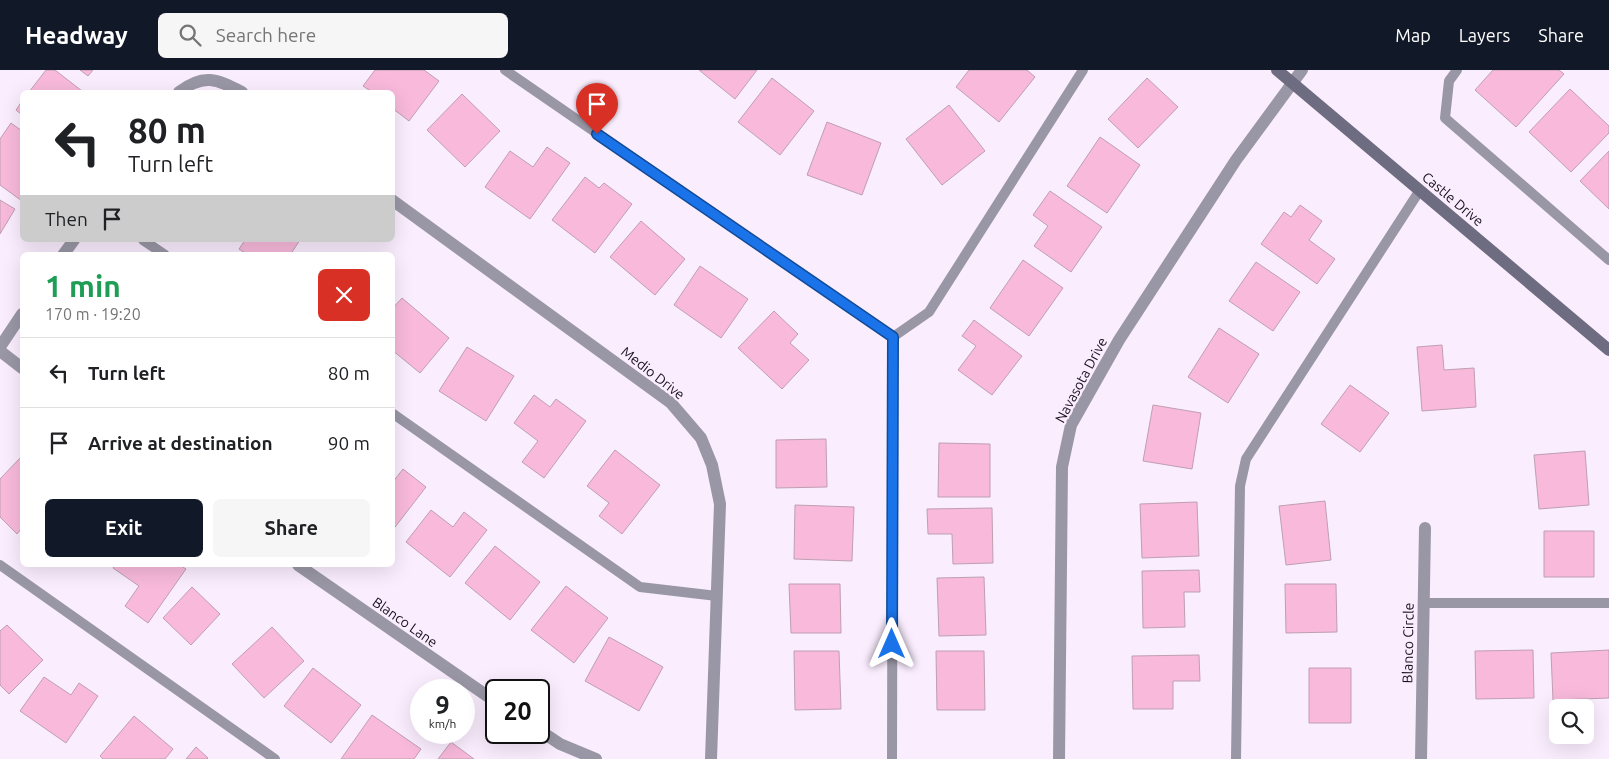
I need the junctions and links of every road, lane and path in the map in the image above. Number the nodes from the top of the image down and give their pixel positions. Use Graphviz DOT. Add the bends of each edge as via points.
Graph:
graph roads {
  1 [pos="505,70"];
  2 [pos="1083,70"];
  3 [pos="1277,70"];
  4 [pos="1302,70"];
  5 [pos="1458,70"];
  6 [pos="1292,82"];
  7 [pos="182,90"];
  8 [pos="238,90"];
  9 [pos="1420,190"];
  10 [pos="395,202"];
  11 [pos="147,242"];
  12 [pos="161,252"];
  13 [pos="1609,260"];
  14 [pos="20,317"];
  15 [pos="893,337"];
  16 [pos="0,347"];
  17 [pos="1609,350"];
  18 [pos="0,351"];
  19 [pos="20,366"];
  20 [pos="395,415"];
  21 [pos="1425,528"];
  22 [pos="0,565"];
  23 [pos="301,567"];
  24 [pos="717,596"];
  25 [pos="1424,603"];
  26 [pos="1609,603"];
  27 [pos="485,694"];
  28 [pos="550,737"];
  29 [pos="275,759"];
  30 [pos="596,759"];
  31 [pos="711,759"];
  32 [pos="892,759"];
  33 [pos="1059,759"];
  34 [pos="1236,759"];
  35 [pos="1422,759"];
  1 -- 15 [label="lane"];
  2 -- 15 [label="lane" via="929,312"];
  3 -- 6 [label="main road, Castle Drive"];
  4 -- 6 [label="street, Navasota Drive"];
  5 -- 13 [label="lane" via="1449,81 1445,118"];
  6 -- 9 [label="main road, Castle Drive"];
  6 -- 33 [label="street, Navasota Drive" via="1236,160 1124,331 1071,425 1062,467"];
  7 -- 8 [label="street" via="193,81 210,80 218,80"];
  9 -- 17 [label="main road, Castle Drive"];
  9 -- 34 [label="lane" via="1246,459 1240,486"];
  10 -- 24 [label="street, Medio Drive" via="671,403 701,438 712,466 720,504"];
  11 -- 12 [label="lane"];
  14 -- 16 [label="street"];
  15 -- 32 [label="lane"];
  18 -- 19 [label="street"];
  20 -- 24 [label="lane" via="640,587"];
  21 -- 25 [label="street, Blanco Circle"];
  22 -- 29 [label="lane"];
  23 -- 27 [label="street, Blanco Lane"];
  24 -- 31 [label="street, Medio Drive"];
  25 -- 26 [label="lane"];
  25 -- 35 [label="street, Blanco Circle"];
  28 -- 30 [label="street"];
}
